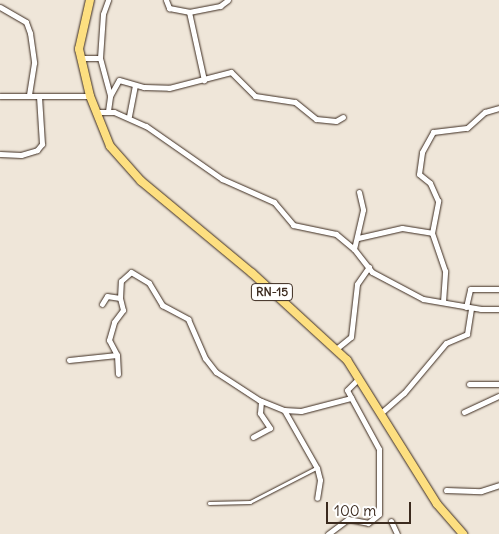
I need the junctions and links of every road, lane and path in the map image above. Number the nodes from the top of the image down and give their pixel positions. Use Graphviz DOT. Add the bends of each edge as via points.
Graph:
graph roads {
  1 [pos="90,0"];
  2 [pos="108,0"];
  3 [pos="166,0"];
  4 [pos="228,0"];
  5 [pos="0,8"];
  6 [pos="189,12"];
  7 [pos="82,58"];
  8 [pos="100,58"];
  9 [pos="204,80"];
  10 [pos="135,86"];
  11 [pos="0,96"];
  12 [pos="29,96"];
  13 [pos="39,96"];
  14 [pos="90,96"];
  15 [pos="110,96"];
  16 [pos="499,108"];
  17 [pos="108,111"];
  18 [pos="96,112"];
  19 [pos="129,116"];
  20 [pos="343,118"];
  21 [pos="0,154"];
  22 [pos="359,192"];
  23 [pos="432,233"];
  24 [pos="358,238"];
  25 [pos="354,249"];
  26 [pos="369,267"];
  27 [pos="499,289"];
  28 [pos="120,298"];
  29 [pos="443,302"];
  30 [pos="102,304"];
  31 [pos="468,307"];
  32 [pos="499,309"];
  33 [pos="336,349"];
  34 [pos="117,355"];
  35 [pos="69,360"];
  36 [pos="118,374"];
  37 [pos="359,378"];
  38 [pos="469,384"];
  39 [pos="499,384"];
  40 [pos="499,396"];
  41 [pos="351,398"];
  42 [pos="261,401"];
  43 [pos="284,410"];
  44 [pos="382,412"];
  45 [pos="464,412"];
  46 [pos="253,438"];
  47 [pos="317,468"];
  48 [pos="499,485"];
  49 [pos="446,490"];
  50 [pos="316,498"];
  51 [pos="209,504"];
  52 [pos="391,521"];
  53 [pos="328,534"];
  54 [pos="398,534"];
  55 [pos="463,534"];
  1 -- 7 [label="main road, RN-15" via="78,41"];
  2 -- 8 [label="street" via="103,14"];
  3 -- 6 [label="street" via="170,8"];
  4 -- 6 [label="street" via="220,6"];
  5 -- 12 [label="street" via="26,22 30,33 34,64"];
  6 -- 9 [label="street"];
  7 -- 8 [label="street"];
  7 -- 14 [label="main road, RN-15"];
  8 -- 15 [label="street"];
  9 -- 10 [label="street" via="169,88"];
  9 -- 20 [label="street" via="235,72 255,96 295,102 316,119 336,121"];
  10 -- 15 [label="street" via="118,80"];
  10 -- 19 [label="street"];
  11 -- 12 [label="street"];
  12 -- 13 [label="street"];
  13 -- 14 [label="street"];
  13 -- 21 [label="street" via="42,144 37,150 21,156"];
  14 -- 18 [label="main road, RN-15"];
  15 -- 17 [label="street"];
  16 -- 23 [label="street" via="485,112 467,128 431,134 422,152 419,174 430,183 438,201"];
  17 -- 18 [label="street"];
  17 -- 19 [label="street"];
  18 -- 33 [label="main road, RN-15" via="110,146 141,181"];
  19 -- 25 [label="street" via="166,138 216,175 274,202 292,225 336,234"];
  22 -- 24 [label="street" via="363,206"];
  23 -- 24 [label="street" via="402,228"];
  23 -- 29 [label="street" via="445,271"];
  24 -- 25 [label="street"];
  25 -- 26 [label="street"];
  26 -- 29 [label="street" via="408,294"];
  26 -- 33 [label="street" via="357,284 352,303 351,337"];
  27 -- 31 [label="street" via="470,289"];
  28 -- 30 [label="street" via="107,296"];
  28 -- 34 [label="street" via="124,307 114,322 109,340"];
  28 -- 42 [label="street" via="124,276 131,272 143,278 162,305 188,319 205,358 216,372"];
  29 -- 31 [label="street"];
  31 -- 32 [label="street"];
  31 -- 44 [label="street" via="466,334 446,343 404,393"];
  33 -- 37 [label="main road, RN-15"];
  34 -- 35 [label="street"];
  34 -- 36 [label="street"];
  37 -- 41 [label="street" via="347,388"];
  37 -- 44 [label="main road, RN-15"];
  38 -- 39 [label="street"];
  40 -- 45 [label="street"];
  41 -- 43 [label="street" via="310,411"];
  41 -- 53 [label="street" via="379,449 379,514 368,522 348,520"];
  42 -- 43 [label="street"];
  42 -- 46 [label="street" via="260,414 270,428"];
  43 -- 47 [label="street"];
  44 -- 55 [label="main road, RN-15" via="436,504"];
  47 -- 50 [label="street" via="320,486"];
  47 -- 51 [label="lane" via="250,502"];
  48 -- 49 [label="street" via="481,491"];
  52 -- 54 [label="street"];
}
